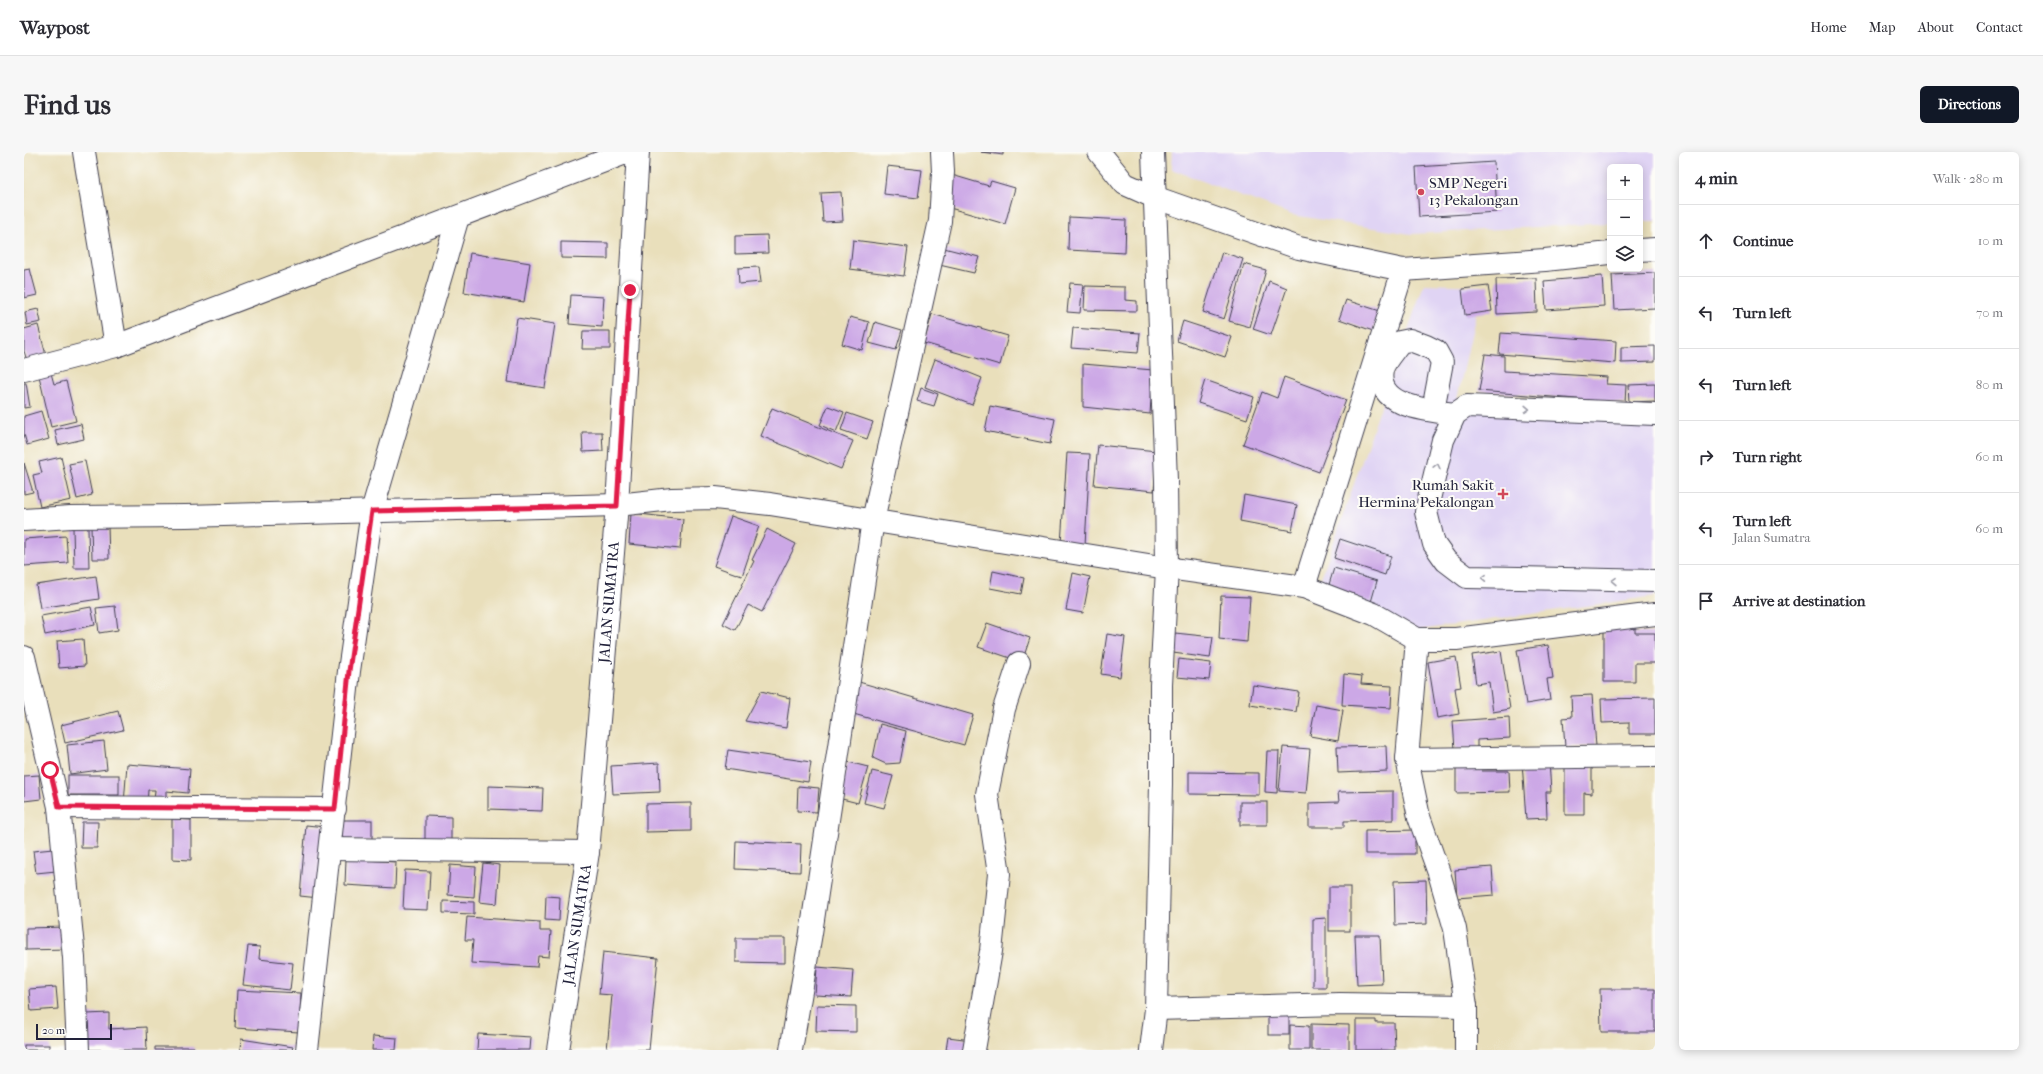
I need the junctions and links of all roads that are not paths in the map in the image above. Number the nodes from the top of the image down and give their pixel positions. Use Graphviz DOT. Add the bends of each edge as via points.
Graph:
graph roads {
  1 [pos="84,152"];
  2 [pos="628,152"];
  3 [pos="638,152"];
  4 [pos="942,152"];
  5 [pos="1098,152"];
  6 [pos="1153,152"];
  7 [pos="1154,197"];
  8 [pos="458,217"];
  9 [pos="1655,249"];
  10 [pos="1643,250"];
  11 [pos="1607,253"];
  12 [pos="1403,270"];
  13 [pos="116,346"];
  14 [pos="24,370"];
  15 [pos="1433,410"];
  16 [pos="1454,414"];
  17 [pos="1655,414"];
  18 [pos="617,506"];
  19 [pos="372,511"];
  20 [pos="24,520"];
  21 [pos="873,520"];
  22 [pos="1167,568"];
  23 [pos="1655,581"];
  24 [pos="1304,587"];
  25 [pos="1655,614"];
  26 [pos="1417,640"];
  27 [pos="24,656"];
  28 [pos="1019,663"];
  29 [pos="1655,756"];
  30 [pos="1407,759"];
  31 [pos="59,807"];
  32 [pos="335,809"];
  33 [pos="330,849"];
  34 [pos="588,852"];
  35 [pos="1466,1006"];
  36 [pos="1156,1009"];
  37 [pos="78,1050"];
  38 [pos="308,1050"];
  39 [pos="558,1050"];
  40 [pos="792,1050"];
  41 [pos="974,1050"];
  42 [pos="1151,1050"];
  43 [pos="1466,1050"];
  1 -- 13 [label="street"];
  2 -- 8 [label="street"];
  3 -- 18 [label="street, JALAN SUMATRA"];
  4 -- 21 [label="street" via="940,222"];
  5 -- 7 [label="street" via="1125,184"];
  6 -- 7 [label="street"];
  7 -- 12 [label="street" via="1299,248"];
  7 -- 22 [label="street" via="1164,419"];
  8 -- 13 [label="street"];
  8 -- 19 [label="street"];
  9 -- 10 [label="street"];
  11 -- 12 [label="street"];
  12 -- 24 [label="street"];
  13 -- 14 [label="street"];
  15 -- 16 [label="street"];
  16 -- 17 [label="street, one-way" via="1467,406"];
  23 -- 16 [label="street, one-way" via="1467,578 1446,561 1434,544 1426,512 1443,440"];
  18 -- 19 [label="street"];
  18 -- 21 [label="street" via="672,499 715,498"];
  18 -- 34 [label="street, JALAN SUMATRA"];
  19 -- 20 [label="street"];
  19 -- 32 [label="street" via="349,671"];
  21 -- 22 [label="street"];
  21 -- 40 [label="street" via="812,933"];
  22 -- 24 [label="street"];
  22 -- 36 [label="street" via="1161,685"];
  24 -- 26 [label="street" via="1374,614"];
  25 -- 26 [label="street" via="1456,639"];
  26 -- 30 [label="street"];
  27 -- 31 [label="street"];
  28 -- 41 [label="street" via="1004,709 987,794 998,874 991,950"];
  29 -- 30 [label="street"];
  30 -- 35 [label="street" via="1419,817 1455,929"];
  31 -- 32 [label="street"];
  31 -- 37 [label="street" via="74,958"];
  32 -- 33 [label="street"];
  33 -- 34 [label="street"];
  33 -- 38 [label="street"];
  34 -- 39 [label="street, JALAN SUMATRA"];
  35 -- 36 [label="street" via="1340,1004"];
  35 -- 43 [label="street"];
  36 -- 42 [label="street"];
}
